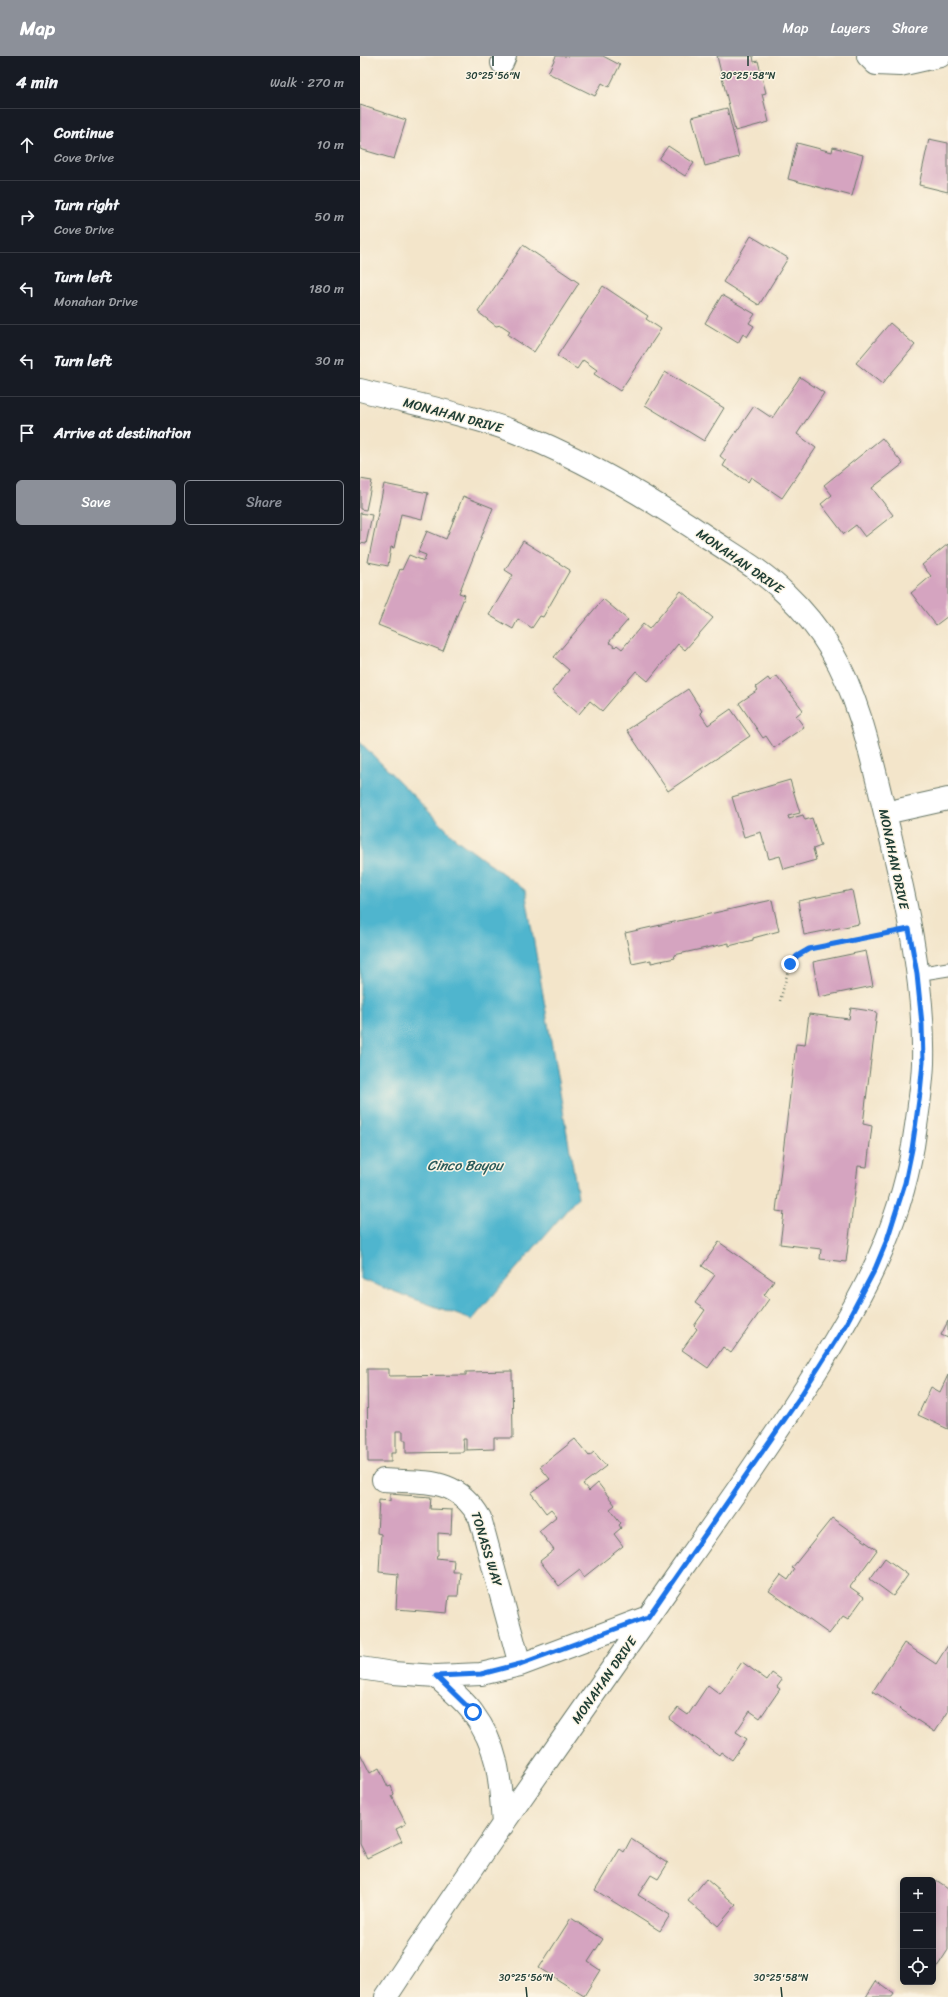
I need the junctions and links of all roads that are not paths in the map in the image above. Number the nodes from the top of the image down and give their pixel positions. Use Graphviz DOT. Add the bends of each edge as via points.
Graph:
graph roads {
  1 [pos="868,56"];
  2 [pos="940,56"];
  3 [pos="360,390"];
  4 [pos="948,799"];
  5 [pos="885,813"];
  6 [pos="948,969"];
  7 [pos="917,974"];
  8 [pos="382,1480"];
  9 [pos="648,1617"];
  10 [pos="520,1664"];
  11 [pos="360,1668"];
  12 [pos="436,1676"];
  13 [pos="503,1825"];
  14 [pos="386,1997"];
  1 -- 2 [label="street" via="876,64 888,66"];
  3 -- 5 [label="street, MONAHAN DRIVE" via="476,419 553,447 671,513 756,569 786,594 816,627 845,676 861,718"];
  4 -- 5 [label="street"];
  5 -- 7 [label="street, MONAHAN DRIVE" via="901,880"];
  6 -- 7 [label="lane"];
  7 -- 9 [label="street, MONAHAN DRIVE" via="923,1062 920,1093 905,1183 875,1269 846,1324 798,1400"];
  8 -- 10 [label="street, TONASS WAY" via="442,1484 460,1493 473,1506 480,1518"];
  9 -- 10 [label="street"];
  9 -- 13 [label="street, MONAHAN DRIVE"];
  10 -- 12 [label="street" via="481,1674"];
  11 -- 12 [label="street"];
  12 -- 13 [label="street" via="473,1712 489,1739 499,1769"];
  13 -- 14 [label="street, MONAHAN DRIVE"];
}
